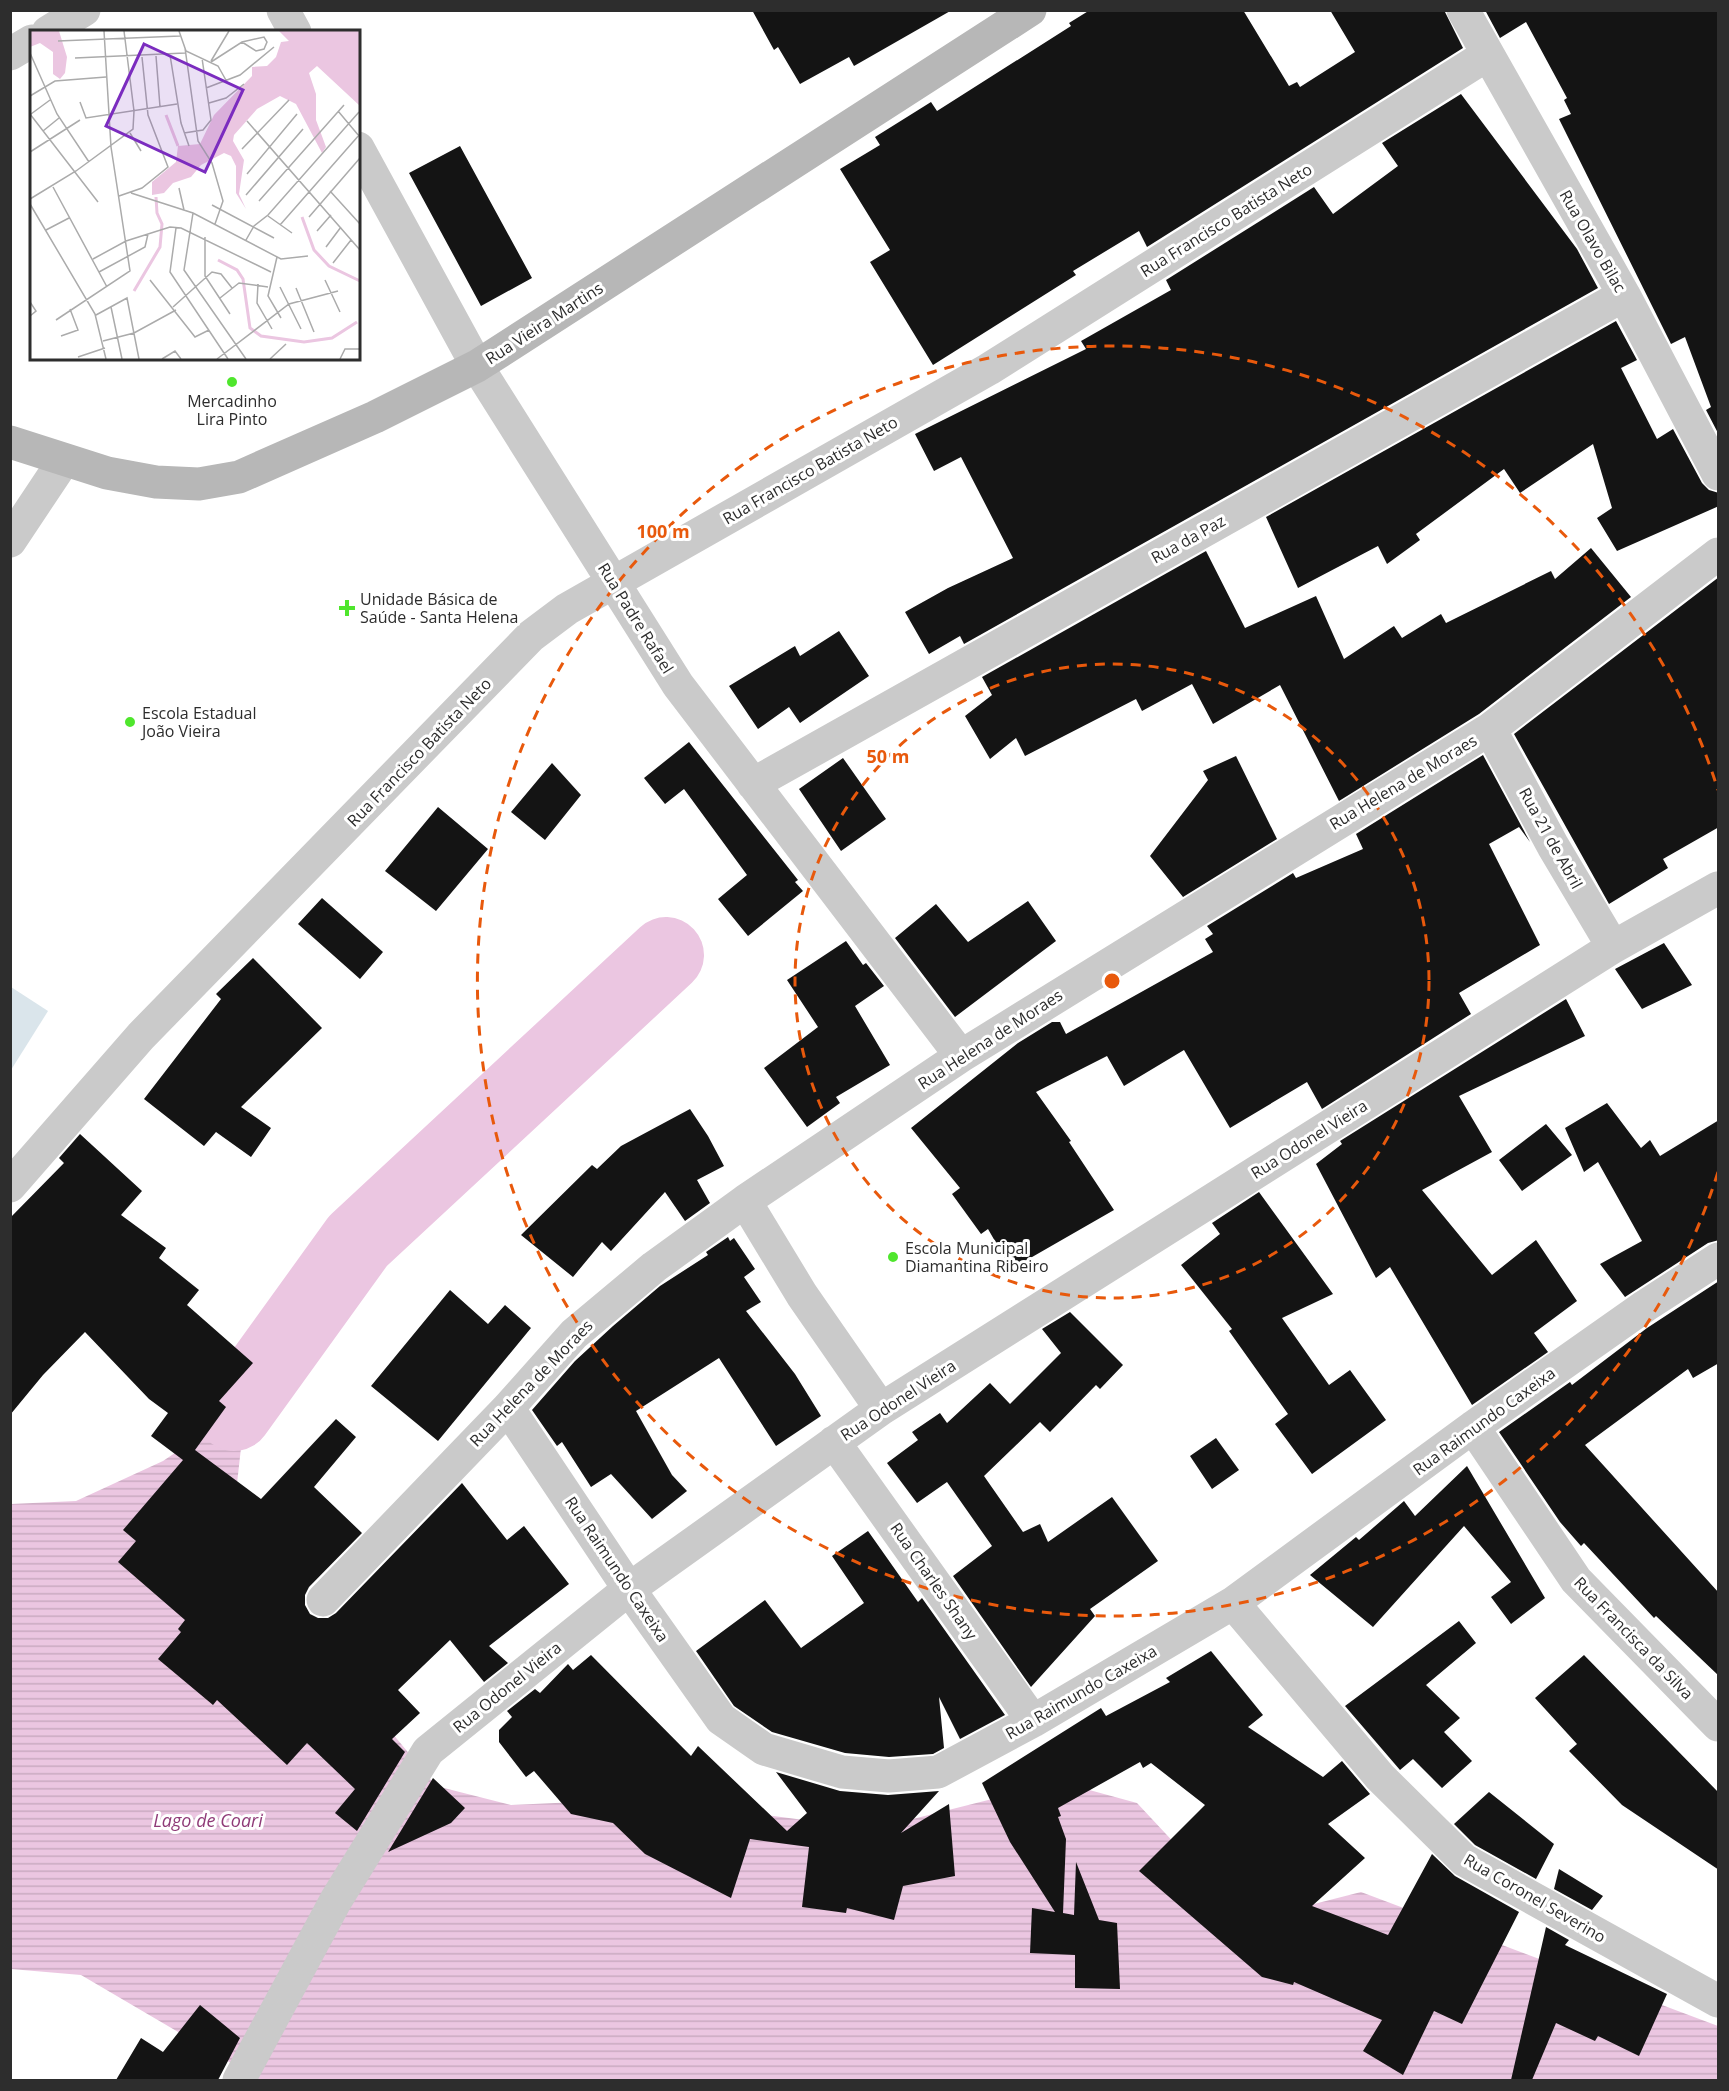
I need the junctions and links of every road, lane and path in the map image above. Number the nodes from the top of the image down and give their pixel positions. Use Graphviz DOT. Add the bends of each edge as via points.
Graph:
graph roads {
  1 [pos="84,10"];
  2 [pos="283,10"];
  3 [pos="1030,10"];
  4 [pos="1463,10"];
  5 [pos="51,30"];
  6 [pos="294,30"];
  7 [pos="30,42"];
  8 [pos="10,54"];
  9 [pos="1487,55"];
  10 [pos="360,152"];
  11 [pos="1624,295"];
  12 [pos="477,366"];
  13 [pos="10,442"];
  14 [pos="64,460"];
  15 [pos="1719,474"];
  16 [pos="10,541"];
  17 [pos="1719,554"];
  18 [pos="615,582"];
  19 [pos="1490,729"];
  20 [pos="753,784"];
  21 [pos="1719,888"];
  22 [pos="1613,947"];
  23 [pos="961,1056"];
  24 [pos="10,1186"];
  25 [pos="746,1200"];
  26 [pos="1719,1259"];
  27 [pos="508,1408"];
  28 [pos="881,1409"];
  29 [pos="1473,1427"];
  30 [pos="834,1442"];
  31 [pos="629,1589"];
  32 [pos="323,1600"];
  33 [pos="1233,1603"];
  34 [pos="1033,1721"];
  35 [pos="1719,1725"];
  36 [pos="1719,2001"];
  37 [pos="246,2070"];
  1 -- 5 [label="street"];
  2 -- 6 [label="street"];
  3 -- 12 [label="main road, Rua Vieira Martins"];
  4 -- 9 [label="street, Rua Olavo Bilac"];
  7 -- 8 [label="street"];
  9 -- 11 [label="street, Rua Olavo Bilac"];
  9 -- 18 [label="street, Rua Francisco Batista Neto" via="989,369"];
  10 -- 12 [label="street, Rua Padre Rafael"];
  11 -- 15 [label="street, Rua Olavo Bilac"];
  11 -- 20 [label="street, Rua da Paz"];
  12 -- 14 [label="main road, Rua Vieira Martins" via="375,417 239,477 199,484 156,482 107,474"];
  12 -- 18 [label="street, Rua Padre Rafael"];
  13 -- 14 [label="main road, Rua Vieira Martins"];
  14 -- 16 [label="street"];
  17 -- 19 [label="street, Rua Helena de Moraes"];
  18 -- 20 [label="street, Rua Padre Rafael" via="678,685"];
  18 -- 24 [label="street, Rua Francisco Batista Neto" via="567,609 531,636 141,1036"];
  19 -- 22 [label="street, Rua 21 de Abril"];
  19 -- 23 [label="street, Rua Helena de Moraes"];
  20 -- 23 [label="street, Rua Padre Rafael"];
  21 -- 22 [label="street, Rua Odonel Vieira"];
  22 -- 28 [label="street, Rua Odonel Vieira"];
  23 -- 25 [label="street, Rua Helena de Moraes"];
  25 -- 27 [label="street, Rua Helena de Moraes" via="654,1267 574,1334"];
  25 -- 28 [label="street" via="802,1294"];
  26 -- 29 [label="street, Rua Raimundo Caxeixa"];
  27 -- 31 [label="street, Rua Raimundo Caxeixa"];
  27 -- 32 [label="street, Rua Helena de Moraes"];
  28 -- 30 [label="street, Rua Odonel Vieira"];
  29 -- 33 [label="street, Rua Raimundo Caxeixa"];
  29 -- 35 [label="street, Rua Francisca da Silva" via="1576,1580"];
  30 -- 31 [label="street, Rua Odonel Vieira"];
  30 -- 34 [label="street, Rua Charles Shany"];
  31 -- 34 [label="street, Rua Raimundo Caxeixa" via="720,1719 764,1749 842,1772 889,1776 938,1772"];
  31 -- 37 [label="street, Rua Odonel Vieira" via="428,1751 336,1900"];
  33 -- 34 [label="street, Rua Raimundo Caxeixa"];
  33 -- 36 [label="street, Rua Coronel Severino" via="1380,1777 1464,1860"];
}
